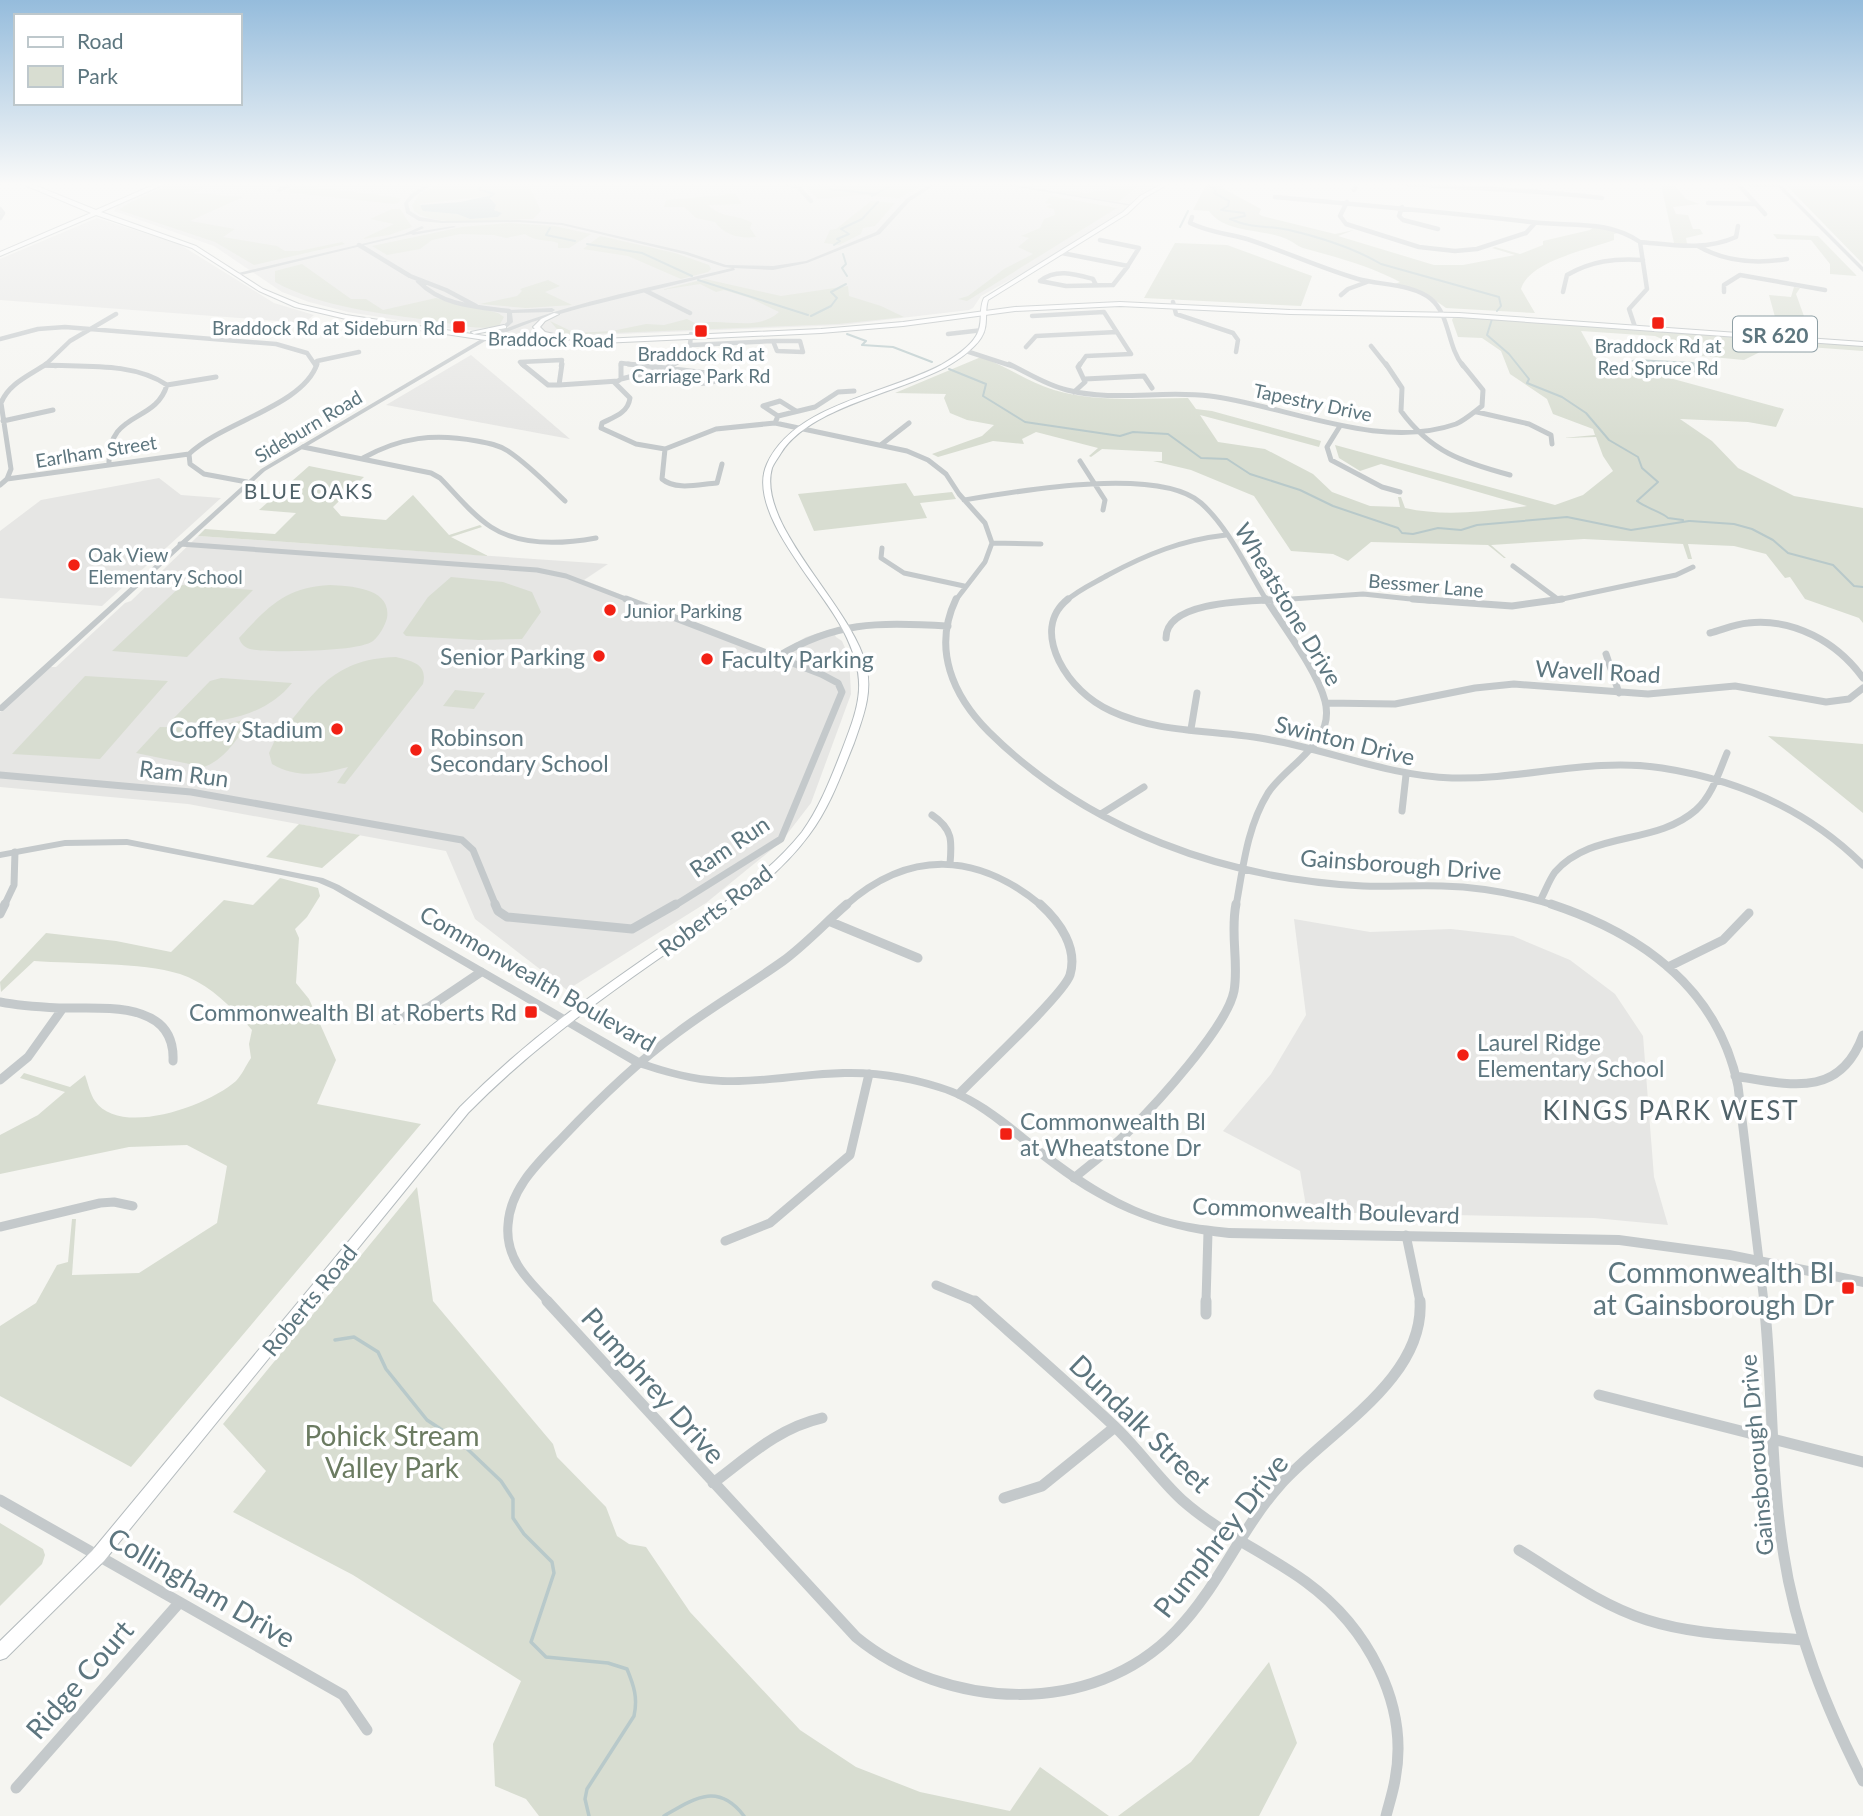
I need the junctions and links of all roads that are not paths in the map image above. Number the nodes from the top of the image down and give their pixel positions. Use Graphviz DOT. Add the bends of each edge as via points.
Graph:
graph roads {
  1 [pos="228,268"];
  2 [pos="242,268"];
  3 [pos="261,268"];
  4 [pos="398,268"];
  5 [pos="719,268"];
  6 [pos="736,268"];
  7 [pos="763,268"];
  8 [pos="1037,268"];
  9 [pos="1126,268"];
  10 [pos="1327,268"];
  11 [pos="1582,268"];
  12 [pos="1644,268"];
  13 [pos="1741,268"];
  14 [pos="747,269"];
  15 [pos="247,271"];
  16 [pos="726,271"];
  17 [pos="237,274"];
  18 [pos="713,275"];
  19 [pos="1740,275"];
  20 [pos="1367,282"];
  21 [pos="1096,285"];
  22 [pos="1825,290"];
  23 [pos="646,291"];
  24 [pos="1563,292"];
  25 [pos="1724,292"];
  26 [pos="1342,295"];
  27 [pos="1173,304"];
  28 [pos="1057,306"];
  29 [pos="579,307"];
  30 [pos="509,311"];
  31 [pos="984,312"];
  32 [pos="690,313"];
  33 [pos="1441,313"];
  34 [pos="116,314"];
  35 [pos="556,314"];
  36 [pos="1062,314"];
  37 [pos="1032,316"];
  38 [pos="1635,326"];
  39 [pos="504,327"];
  40 [pos="91,328"];
  41 [pos="983,330"];
  42 [pos="458,331"];
  43 [pos="1117,332"];
  44 [pos="948,334"];
  45 [pos="493,336"];
  46 [pos="0,339"];
  47 [pos="485,339"];
  48 [pos="582,339"];
  49 [pos="692,339"];
  50 [pos="505,341"];
  51 [pos="773,341"];
  52 [pos="1863,342"];
  53 [pos="477,346"];
  54 [pos="1371,346"];
  55 [pos="1026,347"];
  56 [pos="966,351"];
  57 [pos="359,352"];
  58 [pos="1236,352"];
  59 [pos="317,361"];
  60 [pos="45,365"];
  61 [pos="666,368"];
  62 [pos="216,377"];
  63 [pos="1085,379"];
  64 [pos="618,381"];
  65 [pos="167,385"];
  66 [pos="559,385"];
  67 [pos="1152,388"];
  68 [pos="854,391"];
  69 [pos="1074,392"];
  70 [pos="54,410"];
  71 [pos="796,411"];
  72 [pos="1477,412"];
  73 [pos="776,419"];
  74 [pos="3,421"];
  75 [pos="909,423"];
  76 [pos="1340,426"];
  77 [pos="804,428"];
  78 [pos="1417,430"];
  79 [pos="881,444"];
  80 [pos="1552,444"];
  81 [pos="303,447"];
  82 [pos="7,449"];
  83 [pos="665,449"];
  84 [pos="0,450"];
  85 [pos="189,454"];
  86 [pos="363,458"];
  87 [pos="1080,461"];
  88 [pos="722,464"];
  89 [pos="109,465"];
  90 [pos="1510,475"];
  91 [pos="7,479"];
  92 [pos="247,482"];
  93 [pos="0,485"];
  94 [pos="1096,486"];
  95 [pos="1400,492"];
  96 [pos="964,499"];
  97 [pos="565,501"];
  98 [pos="1103,510"];
  99 [pos="1226,535"];
  100 [pos="596,538"];
  101 [pos="992,543"];
  102 [pos="180,544"];
  103 [pos="1041,544"];
  104 [pos="883,548"];
  105 [pos="1513,566"];
  106 [pos="1693,567"];
  107 [pos="964,586"];
  108 [pos="1266,600"];
  109 [pos="1559,600"];
  110 [pos="845,626"];
  111 [pos="948,626"];
  112 [pos="1710,633"];
  113 [pos="1166,638"];
  114 [pos="1606,654"];
  115 [pos="777,657"];
  116 [pos="1863,678"];
  117 [pos="1863,688"];
  118 [pos="1197,693"];
  119 [pos="1619,693"];
  120 [pos="1326,703"];
  121 [pos="0,709"];
  122 [pos="1191,729"];
  123 [pos="1311,749"];
  124 [pos="1727,753"];
  125 [pos="0,775"];
  126 [pos="1406,775"];
  127 [pos="1715,779"];
  128 [pos="1144,787"];
  129 [pos="1402,811"];
  130 [pos="1101,814"];
  131 [pos="932,815"];
  132 [pos="15,852"];
  133 [pos="0,855"];
  134 [pos="950,864"];
  135 [pos="1863,865"];
  136 [pos="1241,869"];
  137 [pos="1540,901"];
  138 [pos="1749,913"];
  139 [pos="0,914"];
  140 [pos="831,922"];
  141 [pos="918,958"];
  142 [pos="1668,967"];
  143 [pos="481,972"];
  144 [pos="0,1002"];
  145 [pos="63,1008"];
  146 [pos="395,1020"];
  147 [pos="564,1021"];
  148 [pos="1863,1035"];
  149 [pos="173,1061"];
  150 [pos="639,1063"];
  151 [pos="869,1074"];
  152 [pos="1735,1076"];
  153 [pos="0,1080"];
  154 [pos="958,1094"];
  155 [pos="1074,1178"];
  156 [pos="133,1206"];
  157 [pos="0,1227"];
  158 [pos="1208,1232"];
  159 [pos="1406,1236"];
  160 [pos="725,1241"];
  161 [pos="1758,1260"];
  162 [pos="1863,1282"];
  163 [pos="936,1285"];
  164 [pos="1206,1314"];
  165 [pos="1598,1395"];
  166 [pos="822,1418"];
  167 [pos="1115,1427"];
  168 [pos="1774,1441"];
  169 [pos="1863,1462"];
  170 [pos="713,1483"];
  171 [pos="1003,1498"];
  172 [pos="0,1500"];
  173 [pos="1240,1541"];
  174 [pos="1519,1550"];
  175 [pos="98,1556"];
  176 [pos="179,1603"];
  177 [pos="1802,1640"];
  178 [pos="0,1652"];
  179 [pos="367,1730"];
  180 [pos="1863,1781"];
  181 [pos="16,1788"];
  182 [pos="1386,1816"];
  1 -- 17 [label="main road, Braddock Road / SR 620"];
  2 -- 15 [label="main road, Braddock Road / SR 620"];
  3 -- 15 [label="street"];
  4 -- 30 [label="street" via="445,299"];
  5 -- 18 [label="street"];
  6 -- 14 [label="street"];
  6 -- 16 [label="street"];
  7 -- 14 [label="street"];
  8 -- 31 [label="main road" via="990,296 983,302"];
  9 -- 21 [label="street" via="1117,283"];
  10 -- 20 [label="street"];
  11 -- 24 [label="street" via="1567,275"];
  12 -- 38 [label="street" via="1648,287 1630,305"];
  13 -- 19 [label="street"];
  14 -- 16 [label="street"];
  15 -- 17 [label="street"];
  15 -- 42 [label="main road, Braddock Road / SR 620" via="284,295 322,307"];
  16 -- 18 [label="street"];
  17 -- 47 [label="main road, Braddock Road / SR 620" via="274,297 312,310"];
  18 -- 23 [label="street"];
  19 -- 22 [label="street"];
  19 -- 25 [label="street" via="1724,285"];
  20 -- 26 [label="street"];
  20 -- 33 [label="street" via="1423,294"];
  21 -- 21 [label="street" via="1057,284 1040,281 1057,273 1093,279"];
  23 -- 29 [label="street"];
  23 -- 32 [label="street"];
  27 -- 28 [label="main road, Braddock Road / SR 620"];
  27 -- 31 [label="main road, Braddock Road / SR 620" via="1068,302"];
  27 -- 33 [label="main road, Braddock Road / SR 620"];
  27 -- 58 [label="street" via="1174,312 1183,317 1233,333 1238,340"];
  28 -- 31 [label="main road, Braddock Road / SR 620"];
  28 -- 36 [label="street"];
  29 -- 30 [label="street"];
  29 -- 35 [label="street, Sideburn Road"];
  30 -- 39 [label="street" via="510,322"];
  31 -- 41 [label="main road"];
  31 -- 49 [label="main road, Braddock Road / SR 620" via="855,329"];
  33 -- 38 [label="main road, Braddock Road / SR 620"];
  33 -- 72 [label="street" via="1457,357 1483,390 1484,401"];
  34 -- 40 [label="street"];
  35 -- 45 [label="street, Sideburn Road"];
  35 -- 48 [label="main road" via="538,323 538,331"];
  36 -- 37 [label="street"];
  36 -- 43 [label="street" via="1104,312"];
  38 -- 52 [label="main road, Braddock Road / SR 620"];
  39 -- 42 [label="main road"];
  39 -- 45 [label="street"];
  40 -- 46 [label="street" via="38,329"];
  40 -- 59 [label="street" via="276,344 302,350"];
  40 -- 60 [label="street"];
  41 -- 44 [label="street"];
  41 -- 56 [label="main road, Roberts Road"];
  42 -- 45 [label="main road, Braddock Road / SR 620"];
  43 -- 55 [label="street" via="1036,336"];
  43 -- 63 [label="street" via="1131,354 1086,356 1078,367"];
  45 -- 47 [label="street, Sideburn Road"];
  45 -- 48 [label="main road, Braddock Road / SR 620"];
  47 -- 50 [label="main road, Braddock Road / SR 620"];
  47 -- 53 [label="street, Sideburn Road"];
  48 -- 49 [label="main road, Braddock Road / SR 620"];
  49 -- 50 [label="main road, Braddock Road / SR 620"];
  49 -- 51 [label="street"];
  49 -- 61 [label="street" via="689,356"];
  50 -- 53 [label="main road"];
  51 -- 51 [label="street" via="800,341 803,352 777,351"];
  53 -- 81 [label="street, Sideburn Road"];
  54 -- 78 [label="street" via="1399,382 1401,411"];
  56 -- 69 [label="street, Tapestry Drive" via="1003,361 1042,382"];
  56 -- 77 [label="main road, Roberts Road" via="939,368 841,407"];
  57 -- 59 [label="street"];
  59 -- 85 [label="street" via="316,374 306,384 204,440"];
  60 -- 65 [label="street" via="141,373"];
  60 -- 74 [label="street" via="5,393"];
  61 -- 61 [label="street" via="697,386 733,377 732,376"];
  61 -- 64 [label="street"];
  61 -- 64 [label="street" via="621,363"];
  62 -- 65 [label="street"];
  63 -- 67 [label="street" via="1144,376"];
  63 -- 69 [label="street"];
  64 -- 66 [label="street"];
  64 -- 83 [label="street" via="630,401 622,413 602,423 602,430 636,444"];
  65 -- 89 [label="street" via="162,398 114,435 107,449"];
  66 -- 66 [label="street" via="562,360 520,362 548,385"];
  68 -- 71 [label="street" via="838,391 816,407"];
  69 -- 76 [label="street, Tapestry Drive" via="1215,397"];
  70 -- 74 [label="street"];
  71 -- 73 [label="street"];
  71 -- 73 [label="street" via="780,401 763,406"];
  72 -- 78 [label="street, Tapestry Drive" via="1454,423"];
  72 -- 80 [label="street" via="1542,429 1551,435"];
  73 -- 77 [label="street"];
  73 -- 83 [label="street" via="716,429"];
  74 -- 82 [label="street"];
  75 -- 79 [label="street"];
  76 -- 78 [label="street, Tapestry Drive"];
  76 -- 95 [label="street" via="1327,447 1331,460"];
  77 -- 79 [label="street"];
  77 -- 110 [label="main road, Roberts Road" via="774,456 766,474 766,493 797,556"];
  78 -- 90 [label="street" via="1453,458"];
  79 -- 96 [label="street" via="937,465"];
  81 -- 86 [label="street"];
  81 -- 92 [label="street, Sideburn Road"];
  82 -- 84 [label="street"];
  82 -- 91 [label="street" via="11,469"];
  83 -- 88 [label="street" via="662,479 673,486 717,483"];
  85 -- 89 [label="street, Earlham Street"];
  85 -- 92 [label="street" via="190,464 200,472"];
  86 -- 97 [label="street" via="394,441 420,435 490,444 510,452"];
  86 -- 100 [label="street" via="436,475 501,533 568,542"];
  87 -- 94 [label="street"];
  89 -- 91 [label="street, Earlham Street"];
  91 -- 93 [label="street"];
  92 -- 102 [label="street, Sideburn Road"];
  94 -- 96 [label="street, Wheatstone Drive"];
  94 -- 98 [label="street" via="1106,503"];
  94 -- 99 [label="street, Wheatstone Drive" via="1141,485 1184,494 1208,508"];
  96 -- 101 [label="street" via="985,523"];
  99 -- 108 [label="street, Wheatstone Drive"];
  99 -- 122 [label="street, Swinton Drive" via="1182,540 1155,549 1066,600 1050,622 1061,666 1092,700 1128,719"];
  101 -- 103 [label="street"];
  101 -- 107 [label="street, Gainsborough Drive" via="985,564"];
  102 -- 115 [label="street, Ram Run" via="547,572 585,581"];
  102 -- 121 [label="street, Sideburn Road"];
  104 -- 107 [label="street" via="881,558 894,568"];
  105 -- 109 [label="street"];
  106 -- 109 [label="street, Bessmer Lane" via="1676,575"];
  107 -- 111 [label="street, Gainsborough Drive"];
  108 -- 109 [label="street, Bessmer Lane" via="1363,594 1504,607"];
  108 -- 113 [label="street, Bessmer Lane" via="1192,610 1176,618"];
  108 -- 120 [label="street, Wheatstone Drive"];
  110 -- 111 [label="street" via="893,622"];
  110 -- 115 [label="street" via="801,640"];
  110 -- 147 [label="main road, Roberts Road" via="860,659 864,692 833,786 809,830 742,892"];
  111 -- 130 [label="street, Gainsborough Drive" via="948,672 977,718 1030,768"];
  112 -- 116 [label="street" via="1758,623 1796,628 1833,646"];
  114 -- 119 [label="street"];
  115 -- 125 [label="street, Ram Run" via="835,680 842,692 787,830 775,844 632,929 506,917 498,911 472,850 462,840 191,792"];
  117 -- 119 [label="street, Wavell Road" via="1849,699 1826,702 1735,686 1661,694"];
  118 -- 122 [label="street"];
  119 -- 120 [label="street, Wavell Road" via="1514,684 1395,704"];
  120 -- 123 [label="street, Wheatstone Drive" via="1323,731"];
  122 -- 123 [label="street, Swinton Drive"];
  123 -- 126 [label="street, Swinton Drive"];
  123 -- 136 [label="street, Wheatstone Drive" via="1262,803"];
  124 -- 127 [label="street"];
  126 -- 127 [label="street, Swinton Drive" via="1476,778 1612,763"];
  126 -- 129 [label="street"];
  127 -- 135 [label="street, Swinton Drive" via="1797,813 1832,836"];
  127 -- 137 [label="street" via="1702,803 1679,822 1593,846 1568,858 1551,874"];
  128 -- 130 [label="street"];
  130 -- 136 [label="street, Gainsborough Drive" via="1181,852"];
  131 -- 134 [label="street" via="948,825"];
  132 -- 133 [label="street, Commonwealth Boulevard"];
  132 -- 139 [label="street" via="14,885"];
  132 -- 143 [label="street, Commonwealth Boulevard" via="65,843 127,842 297,874 336,887"];
  134 -- 140 [label="street, Pumphrey Drive" via="914,867 887,876"];
  134 -- 154 [label="street, Pumphrey Drive" via="989,872 1013,883 1065,931 1074,952 1071,973 1056,995"];
  136 -- 137 [label="street, Gainsborough Drive" via="1349,885 1472,887"];
  136 -- 155 [label="street, Wheatstone Drive" via="1232,925 1234,989 1226,1015 1128,1133"];
  137 -- 142 [label="street, Gainsborough Drive" via="1610,929"];
  138 -- 142 [label="street" via="1719,945"];
  140 -- 141 [label="street"];
  140 -- 150 [label="street, Pumphrey Drive"];
  142 -- 152 [label="street, Gainsborough Drive" via="1714,1018 1727,1042"];
  143 -- 146 [label="street" via="429,1007"];
  143 -- 147 [label="street, Commonwealth Boulevard"];
  144 -- 145 [label="street"];
  145 -- 149 [label="street" via="111,1008 146,1018 172,1038"];
  145 -- 153 [label="street" via="41,1044"];
  147 -- 150 [label="street, Commonwealth Boulevard"];
  147 -- 175 [label="main road, Roberts Road" via="508,1066 464,1110"];
  148 -- 152 [label="street" via="1850,1067 1833,1077 1796,1084"];
  150 -- 151 [label="street, Commonwealth Boulevard" via="720,1081"];
  150 -- 170 [label="street, Pumphrey Drive" via="526,1177 506,1220 506,1235 522,1273"];
  151 -- 154 [label="street, Commonwealth Boulevard"];
  151 -- 160 [label="street" via="850,1156 770,1223"];
  152 -- 161 [label="street, Gainsborough Drive"];
  154 -- 155 [label="street, Commonwealth Boulevard"];
  155 -- 158 [label="street, Commonwealth Boulevard" via="1138,1214"];
  156 -- 157 [label="street" via="100,1203"];
  158 -- 159 [label="street, Commonwealth Boulevard"];
  158 -- 164 [label="street"];
  159 -- 161 [label="street, Commonwealth Boulevard" via="1619,1240"];
  159 -- 173 [label="street, Pumphrey Drive" via="1420,1305 1419,1331 1402,1368 1283,1482"];
  161 -- 162 [label="street, Commonwealth Boulevard"];
  161 -- 168 [label="street, Gainsborough Drive"];
  163 -- 167 [label="street, Dundalk Street" via="973,1298"];
  165 -- 168 [label="street"];
  166 -- 170 [label="street" via="803,1420 783,1430"];
  167 -- 171 [label="street" via="1042,1486"];
  167 -- 173 [label="street, Dundalk Street" via="1181,1499"];
  168 -- 169 [label="street"];
  168 -- 177 [label="street, Gainsborough Drive" via="1782,1546"];
  170 -- 173 [label="street, Pumphrey Drive" via="871,1649 927,1679 995,1695 1065,1691 1128,1668 1175,1633"];
  172 -- 175 [label="street, Collingham Drive"];
  173 -- 182 [label="street, Dundalk Street" via="1307,1583 1335,1607 1377,1663 1397,1730 1396,1778"];
  174 -- 177 [label="street" via="1616,1607 1646,1619 1679,1627"];
  175 -- 176 [label="street, Collingham Drive"];
  175 -- 178 [label="main road, Roberts Road"];
  176 -- 179 [label="street, Collingham Drive" via="343,1695"];
  176 -- 181 [label="street, Ridge Court"];
  177 -- 180 [label="street, Gainsborough Drive"];
}
